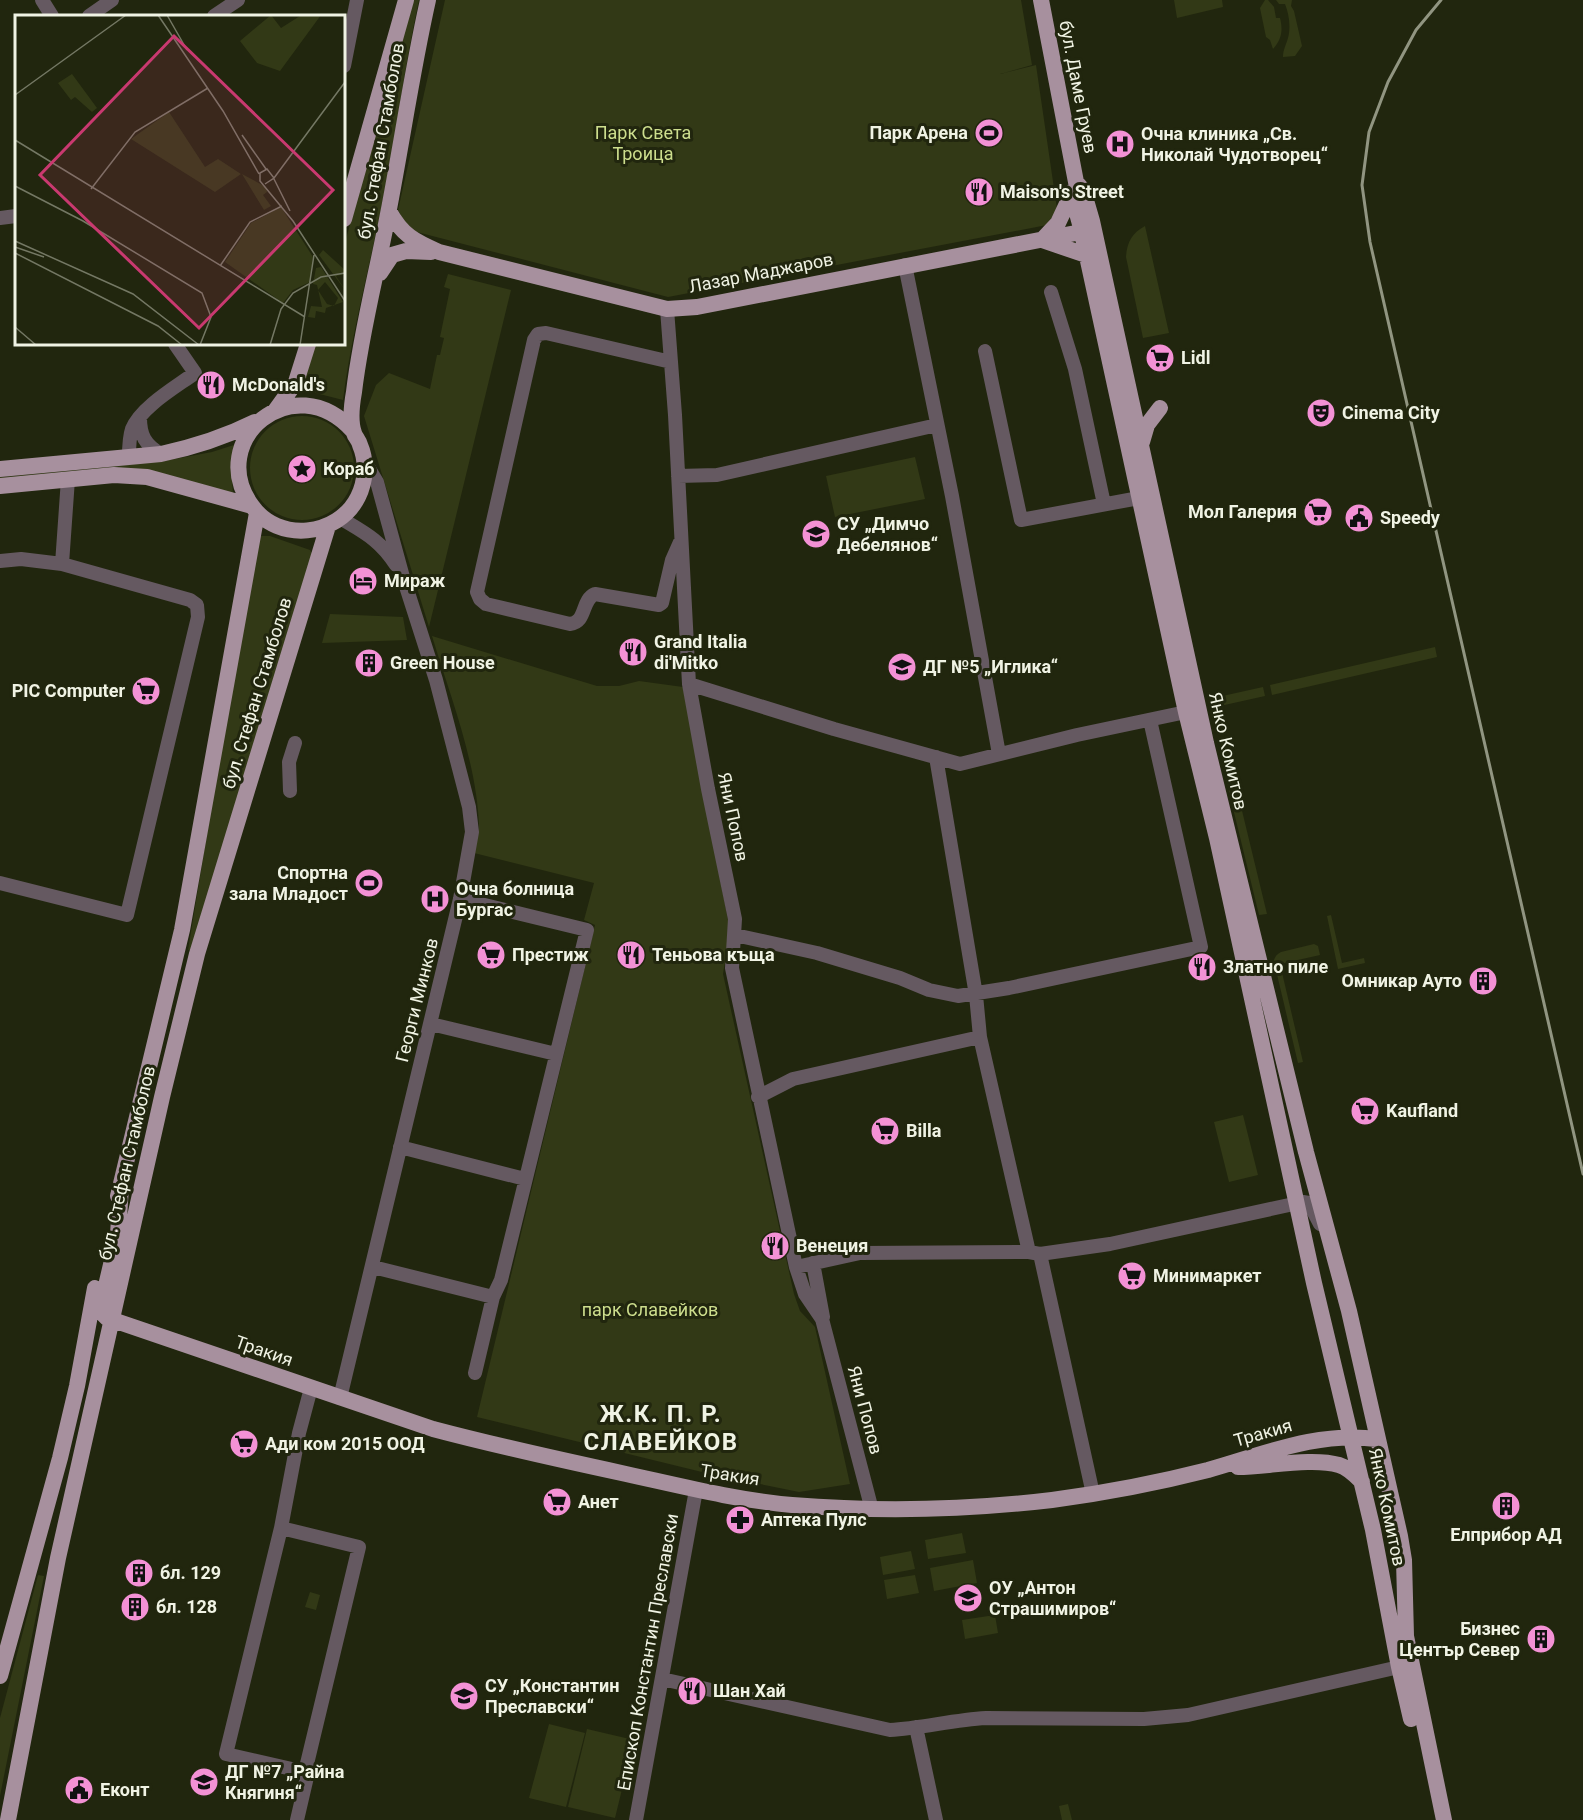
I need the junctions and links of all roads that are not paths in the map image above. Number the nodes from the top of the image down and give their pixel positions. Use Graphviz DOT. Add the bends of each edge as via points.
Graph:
graph roads {
  1 [pos="42,0"];
  2 [pos="112,0"];
  3 [pos="238,0"];
  4 [pos="357,0"];
  5 [pos="405,0"];
  6 [pos="428,0"];
  7 [pos="1041,0"];
  8 [pos="51,15"];
  9 [pos="90,15"];
  10 [pos="216,15"];
  11 [pos="345,61"];
  12 [pos="1074,188"];
  13 [pos="389,211"];
  14 [pos="345,215"];
  15 [pos="15,216"];
  16 [pos="0,218"];
  17 [pos="1088,231"];
  18 [pos="1042,240"];
  19 [pos="439,252"];
  20 [pos="1086,255"];
  21 [pos="905,265"];
  22 [pos="1104,276"];
  23 [pos="374,284"];
  24 [pos="1051,292"];
  25 [pos="667,309"];
  26 [pos="176,345"];
  27 [pos="308,345"];
  28 [pos="985,351"];
  29 [pos="671,362"];
  30 [pos="1160,408"];
  31 [pos="269,414"];
  32 [pos="1129,416"];
  33 [pos="140,418"];
  34 [pos="937,425"];
  35 [pos="353,431"];
  36 [pos="1141,443"];
  37 [pos="161,454"];
  38 [pos="129,457"];
  39 [pos="364,460"];
  40 [pos="0,470"];
  41 [pos="678,476"];
  42 [pos="68,479"];
  43 [pos="0,486"];
  44 [pos="1139,498"];
  45 [pos="1104,504"];
  46 [pos="254,509"];
  47 [pos="334,522"];
  48 [pos="682,537"];
  49 [pos="0,561"];
  50 [pos="62,564"];
  51 [pos="403,577"];
  52 [pos="689,684"];
  53 [pos="1186,712"];
  54 [pos="1150,720"];
  55 [pos="295,743"];
  56 [pos="999,754"];
  57 [pos="936,757"];
  58 [pos="290,791"];
  59 [pos="0,883"];
  60 [pos="460,899"];
  61 [pos="735,935"];
  62 [pos="976,994"];
  63 [pos="431,1024"];
  64 [pos="980,1037"];
  65 [pos="556,1054"];
  66 [pos="758,1097"];
  67 [pos="400,1147"];
  68 [pos="525,1179"];
  69 [pos="121,1186"];
  70 [pos="1297,1204"];
  71 [pos="1327,1232"];
  72 [pos="1035,1253"];
  73 [pos="813,1263"];
  74 [pos="373,1267"];
  75 [pos="796,1267"];
  76 [pos="1341,1282"];
  77 [pos="1314,1283"];
  78 [pos="493,1297"];
  79 [pos="822,1319"];
  80 [pos="111,1320"];
  81 [pos="475,1373"];
  82 [pos="311,1388"];
  83 [pos="340,1398"];
  84 [pos="1344,1402"];
  85 [pos="1377,1438"];
  86 [pos="1318,1439"];
  87 [pos="1353,1443"];
  88 [pos="1307,1463"];
  89 [pos="1219,1467"];
  90 [pos="1362,1483"];
  91 [pos="696,1490"];
  92 [pos="1092,1494"];
  93 [pos="872,1510"];
  94 [pos="281,1528"];
  95 [pos="1399,1666"];
  96 [pos="0,1676"];
  97 [pos="662,1679"];
  98 [pos="916,1727"];
  99 [pos="305,1772"];
  100 [pos="8,1820"];
  101 [pos="297,1820"];
  102 [pos="636,1820"];
  103 [pos="936,1820"];
  104 [pos="1434,1820"];
  105 [pos="1444,1820"];
  1 -- 8 [label="street"];
  2 -- 9 [label="street"];
  3 -- 10 [label="street"];
  4 -- 11 [label="street"];
  5 -- 14 [label="main road, бул. Стефан Стамболов"];
  6 -- 13 [label="main road, бул. Стефан Стамболов"];
  7 -- 12 [label="main road, бул. Даме Груев"];
  12 -- 17 [label="main road, бул. Даме Груев" via="1083,190"];
  12 -- 18 [label="main road" via="1056,226"];
  13 -- 19 [label="main road, Лазар Маджаров" via="404,233"];
  13 -- 23 [label="main road, бул. Стефан Стамболов"];
  15 -- 16 [label="street"];
  17 -- 18 [label="main road, Лазар Маджаров"];
  17 -- 20 [label="main road, бул. Даме Груев"];
  17 -- 22 [label="main road, бул. Даме Груев"];
  18 -- 20 [label="main road"];
  18 -- 21 [label="main road, Лазар Маджаров"];
  19 -- 23 [label="main road, Лазар Маджаров" via="406,251 392,255"];
  19 -- 25 [label="main road, Лазар Маджаров"];
  20 -- 32 [label="main road, Янко Комитов"];
  21 -- 25 [label="main road, Лазар Маджаров" via="697,307"];
  21 -- 34 [label="street"];
  22 -- 32 [label="main road, Янко Комитов"];
  23 -- 35 [label="main road, бул. Стефан Стамболов" via="353,394"];
  24 -- 45 [label="street" via="1075,369"];
  25 -- 29 [label="street, Яни Попов"];
  26 -- 33 [label="street" via="195,373 147,408"];
  27 -- 31 [label="main road" via="296,382"];
  28 -- 45 [label="street" via="1021,520"];
  29 -- 41 [label="street, Яни Попов"];
  29 -- 48 [label="street" via="538,334 477,591 486,604 570,624 580,619 588,598 595,594 659,605"];
  30 -- 36 [label="main road" via="1147,425"];
  31 -- 35 [label="main road" via="299,405 323,409 335,414"];
  31 -- 37 [label="main road" via="232,434"];
  31 -- 46 [label="main road" via="246,439 239,466 244,494"];
  32 -- 36 [label="main road, Янко Комитов"];
  32 -- 44 [label="main road, Янко Комитов"];
  33 -- 37 [label="street" via="146,444"];
  33 -- 38 [label="street" via="130,436"];
  34 -- 41 [label="street" via="717,475"];
  34 -- 56 [label="street"];
  35 -- 39 [label="main road"];
  36 -- 71 [label="main road, Янко Комитов" via="1206,743"];
  37 -- 38 [label="main road"];
  38 -- 40 [label="main road"];
  39 -- 47 [label="main road" via="363,486 354,504"];
  39 -- 51 [label="street, Георги Минков" via="377,482"];
  41 -- 48 [label="street, Яни Попов"];
  42 -- 43 [label="main road"];
  42 -- 46 [label="main road" via="114,474 147,477"];
  42 -- 50 [label="street"];
  44 -- 45 [label="street"];
  44 -- 53 [label="main road, Янко Комитов"];
  46 -- 47 [label="main road" via="269,522 298,531"];
  46 -- 69 [label="main road, бул. Стефан Стамболов" via="182,930"];
  47 -- 51 [label="street, Георги Минков" via="376,540"];
  47 -- 80 [label="main road, бул. Стефан Стамболов" via="197,954"];
  48 -- 52 [label="street, Яни Попов"];
  49 -- 50 [label="street" via="21,559"];
  50 -- 59 [label="street" via="190,600 197,605 198,617 127,915"];
  51 -- 60 [label="street, Георги Минков" via="436,680 469,807 472,832"];
  52 -- 57 [label="street"];
  52 -- 61 [label="street, Яни Попов"];
  53 -- 54 [label="street"];
  53 -- 70 [label="main road, Янко Комитов"];
  54 -- 56 [label="street"];
  54 -- 62 [label="street" via="1201,947"];
  55 -- 58 [label="street" via="289,762"];
  56 -- 57 [label="street" via="960,764"];
  57 -- 62 [label="street"];
  60 -- 63 [label="street, Георги Минков"];
  60 -- 65 [label="street" via="587,930"];
  61 -- 62 [label="street" via="817,953 929,990 958,996"];
  61 -- 66 [label="street, Яни Попов" via="732,968"];
  62 -- 64 [label="street"];
  63 -- 65 [label="street"];
  63 -- 67 [label="street, Георги Минков"];
  64 -- 66 [label="street" via="793,1079"];
  64 -- 72 [label="street"];
  65 -- 68 [label="street"];
  66 -- 75 [label="street, Яни Попов"];
  67 -- 68 [label="street"];
  67 -- 74 [label="street, Георги Минков"];
  68 -- 78 [label="street" via="501,1280"];
  69 -- 80 [label="main road" via="118,1235 101,1308"];
  69 -- 96 [label="main road, бул. Стефан Стамболов" via="93,1296 56,1475"];
  70 -- 71 [label="street, Янко Комитов" via="1309,1203"];
  70 -- 72 [label="street" via="1110,1244"];
  70 -- 77 [label="main road, Янко Комитов"];
  71 -- 76 [label="main road, Янко Комитов"];
  72 -- 73 [label="street" via="860,1253"];
  72 -- 92 [label="street"];
  73 -- 75 [label="street"];
  73 -- 79 [label="street, Яни Попов"];
  74 -- 78 [label="street"];
  74 -- 83 [label="street, Георги Минков"];
  75 -- 79 [label="street, Яни Попов" via="805,1294"];
  76 -- 77 [label="main road" via="1325,1290"];
  76 -- 85 [label="main road, Янко Комитов"];
  77 -- 84 [label="main road, Янко Комитов"];
  78 -- 81 [label="street"];
  79 -- 93 [label="street, Яни Попов"];
  80 -- 82 [label="main road, Тракия"];
  80 -- 100 [label="main road, бул. Стефан Стамболов" via="58,1558"];
  82 -- 83 [label="main road, Тракия"];
  82 -- 94 [label="street" via="298,1433"];
  83 -- 91 [label="main road, Тракия" via="489,1444"];
  84 -- 86 [label="main road" via="1334,1425"];
  84 -- 87 [label="main road, Янко Комитов"];
  85 -- 87 [label="main road"];
  85 -- 105 [label="main road, Янко Комитов" via="1402,1548 1412,1674"];
  86 -- 87 [label="main road, Тракия"];
  86 -- 89 [label="main road, Тракия"];
  87 -- 88 [label="main road"];
  87 -- 90 [label="main road, Янко Комитов"];
  88 -- 89 [label="main road, Тракия"];
  88 -- 90 [label="main road" via="1337,1464"];
  89 -- 92 [label="main road, Тракия"];
  90 -- 95 [label="main road, Янко Комитов"];
  91 -- 93 [label="main road, Тракия" via="790,1504"];
  91 -- 97 [label="street, Епископ Константин Преславски"];
  92 -- 93 [label="main road, Тракия" via="987,1506"];
  94 -- 99 [label="street" via="359,1547"];
  94 -- 99 [label="street" via="226,1754"];
  95 -- 98 [label="street" via="1188,1715 1144,1719 986,1718"];
  95 -- 104 [label="main road, Янко Комитов"];
  97 -- 98 [label="street" via="890,1731"];
  97 -- 102 [label="street, Епископ Константин Преславски"];
  98 -- 103 [label="street"];
  99 -- 101 [label="street"];
}
